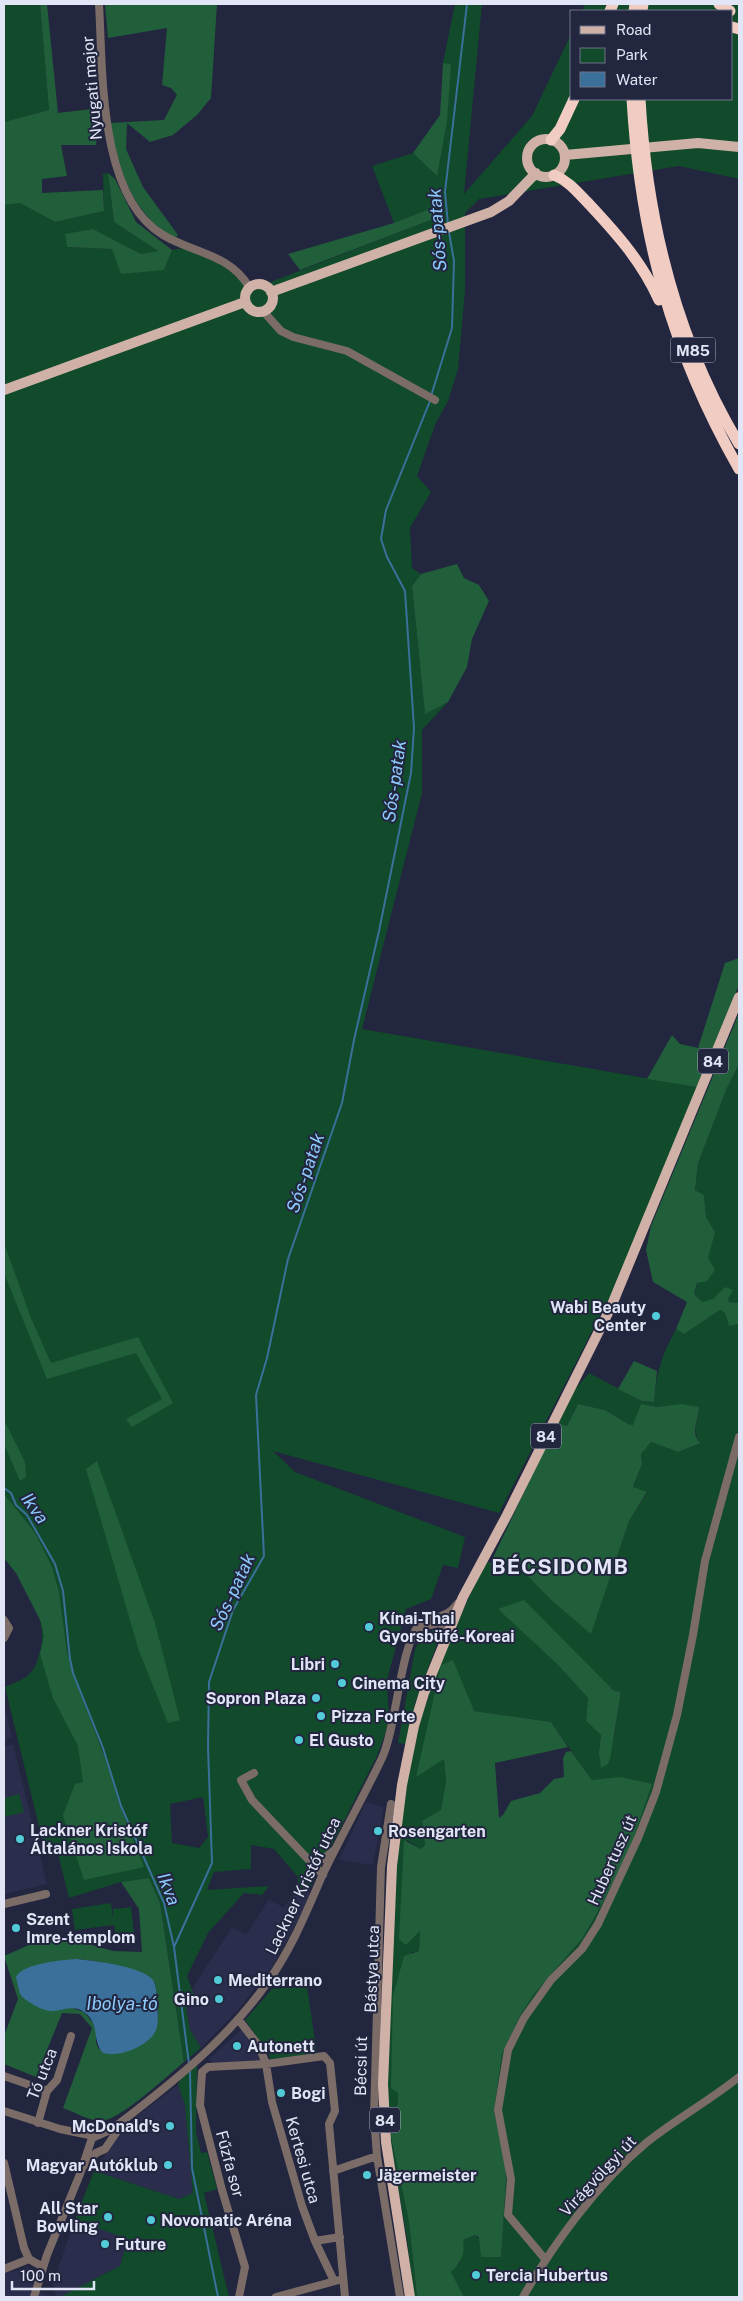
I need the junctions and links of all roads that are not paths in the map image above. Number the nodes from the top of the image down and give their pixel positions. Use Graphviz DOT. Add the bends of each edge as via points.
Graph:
graph roads {
  1 [pos="99,4"];
  2 [pos="574,100"];
  3 [pos="632,100"];
  4 [pos="642,100"];
  5 [pos="638,135"];
  6 [pos="551,140"];
  7 [pos="739,147"];
  8 [pos="565,155"];
  9 [pos="641,163"];
  10 [pos="536,173"];
  11 [pos="554,175"];
  12 [pos="249,287"];
  13 [pos="272,292"];
  14 [pos="245,302"];
  15 [pos="264,311"];
  16 [pos="673,325"];
  17 [pos="4,390"];
  18 [pos="435,400"];
  19 [pos="739,444"];
  20 [pos="739,470"];
  21 [pos="739,997"];
  22 [pos="739,1437"];
  23 [pos="463,1598"];
  24 [pos="4,1620"];
  25 [pos="435,1620"];
  26 [pos="450,1628"];
  27 [pos="4,1638"];
  28 [pos="442,1646"];
  29 [pos="254,1773"];
  30 [pos="391,1804"];
  31 [pos="336,1848"];
  32 [pos="309,1859"];
  33 [pos="323,1875"];
  34 [pos="46,1894"];
  35 [pos="4,1904"];
  36 [pos="238,2020"];
  37 [pos="71,2036"];
  38 [pos="266,2064"];
  39 [pos="4,2076"];
  40 [pos="739,2077"];
  41 [pos="47,2091"];
  42 [pos="140,2108"];
  43 [pos="4,2111"];
  44 [pos="38,2122"];
  45 [pos="60,2129"];
  46 [pos="96,2136"];
  47 [pos="89,2145"];
  48 [pos="106,2145"];
  49 [pos="96,2153"];
  50 [pos="377,2156"];
  51 [pos="4,2163"];
  52 [pos="333,2171"];
  53 [pos="80,2174"];
  54 [pos="340,2237"];
  55 [pos="315,2241"];
  56 [pos="29,2259"];
  57 [pos="545,2259"];
  58 [pos="43,2267"];
  59 [pos="4,2268"];
  60 [pos="343,2278"];
  61 [pos="334,2281"];
  62 [pos="34,2297"];
  63 [pos="240,2297"];
  64 [pos="276,2297"];
  65 [pos="345,2297"];
  66 [pos="400,2297"];
  67 [pos="410,2297"];
  68 [pos="523,2297"];
  1 -- 12 [label="street, Nyugati major" via="108,138 128,196 146,221 161,234 224,261 244,278"];
  2 -- 6 [label="highway"];
  3 -- 5 [label="highway, M85"];
  4 -- 5 [label="highway, M85"];
  5 -- 9 [label="highway, M85"];
  6 -- 8 [label="main road" via="561,145"];
  6 -- 10 [label="main road" via="537,142 530,149 528,160"];
  7 -- 8 [label="main road" via="698,143"];
  8 -- 11 [label="main road" via="563,166"];
  9 -- 16 [label="highway, M85" via="651,243"];
  9 -- 19 [label="highway, M85" via="679,315 701,371"];
  10 -- 11 [label="main road"];
  10 -- 13 [label="main road" via="509,201 490,212"];
  11 -- 16 [label="highway" via="568,182 630,249 650,279"];
  12 -- 13 [label="main road" via="262,284"];
  12 -- 14 [label="main road"];
  13 -- 15 [label="main road" via="272,302"];
  14 -- 15 [label="main road" via="251,310"];
  14 -- 17 [label="main road"];
  15 -- 18 [label="street" via="281,331 293,338 347,351"];
  16 -- 20 [label="highway, M85" via="702,400"];
  21 -- 23 [label="main road, 84" via="611,1307"];
  22 -- 57 [label="street, Hubertusz út" via="705,1561 677,1715 656,1792 598,1924 582,1949 551,1980 508,2050 498,2110 511,2179 508,2215"];
  23 -- 25 [label="street, Lackner Kristóf utca" via="451,1611"];
  23 -- 26 [label="main road, 84"];
  24 -- 27 [label="street" via="10,1628"];
  25 -- 26 [label="street"];
  25 -- 28 [label="street" via="444,1632"];
  25 -- 31 [label="street, Lackner Kristóf utca" via="420,1624 416,1632 407,1654 386,1748"];
  26 -- 28 [label="main road, 84"];
  28 -- 67 [label="main road, Bástya utca / 84" via="419,1709 408,1753 391,1876 383,2101 386,2142"];
  29 -- 32 [label="street" via="241,1780 248,1792"];
  30 -- 50 [label="street, Bécsi út" via="381,1867 378,1940 374,2076"];
  31 -- 32 [label="street" via="322,1859"];
  31 -- 33 [label="street, Lackner Kristóf utca"];
  32 -- 33 [label="street"];
  33 -- 36 [label="street, Lackner Kristóf utca" via="278,1967"];
  34 -- 35 [label="street"];
  36 -- 38 [label="street, Kertesi utca" via="259,2046"];
  36 -- 42 [label="street, Lackner Kristóf utca" via="192,2065"];
  37 -- 41 [label="street, Tó utca" via="57,2080"];
  38 -- 52 [label="street" via="324,2056 330,2062 335,2111 329,2124"];
  38 -- 55 [label="street, Kertesi utca" via="272,2102"];
  38 -- 63 [label="street, Fűzfa sor" via="206,2067 201,2074 200,2105 245,2267"];
  39 -- 41 [label="street"];
  40 -- 57 [label="street, Virágvölgyi út" via="635,2153"];
  41 -- 44 [label="street, Tó utca"];
  42 -- 46 [label="street, Lackner Kristóf utca"];
  42 -- 48 [label="street, Lackner Kristóf utca"];
  43 -- 44 [label="street"];
  44 -- 45 [label="street"];
  45 -- 46 [label="street"];
  45 -- 47 [label="street"];
  46 -- 47 [label="street, Lackner Kristóf utca"];
  46 -- 48 [label="street" via="104,2138"];
  47 -- 49 [label="street"];
  47 -- 53 [label="street, Lackner Kristóf utca"];
  48 -- 49 [label="street, Lackner Kristóf utca"];
  49 -- 53 [label="street, Lackner Kristóf utca"];
  50 -- 52 [label="street"];
  50 -- 66 [label="street, Bécsi út"];
  51 -- 56 [label="street"];
  52 -- 54 [label="street"];
  53 -- 58 [label="street, Lackner Kristóf utca"];
  54 -- 55 [label="street"];
  54 -- 60 [label="street"];
  55 -- 61 [label="street, Kertesi utca"];
  56 -- 58 [label="street"];
  56 -- 59 [label="street"];
  57 -- 68 [label="street, Virágvölgyi út"];
  58 -- 62 [label="street, Lackner Kristóf utca"];
  60 -- 61 [label="street"];
  60 -- 65 [label="street"];
  61 -- 64 [label="street"];
}
